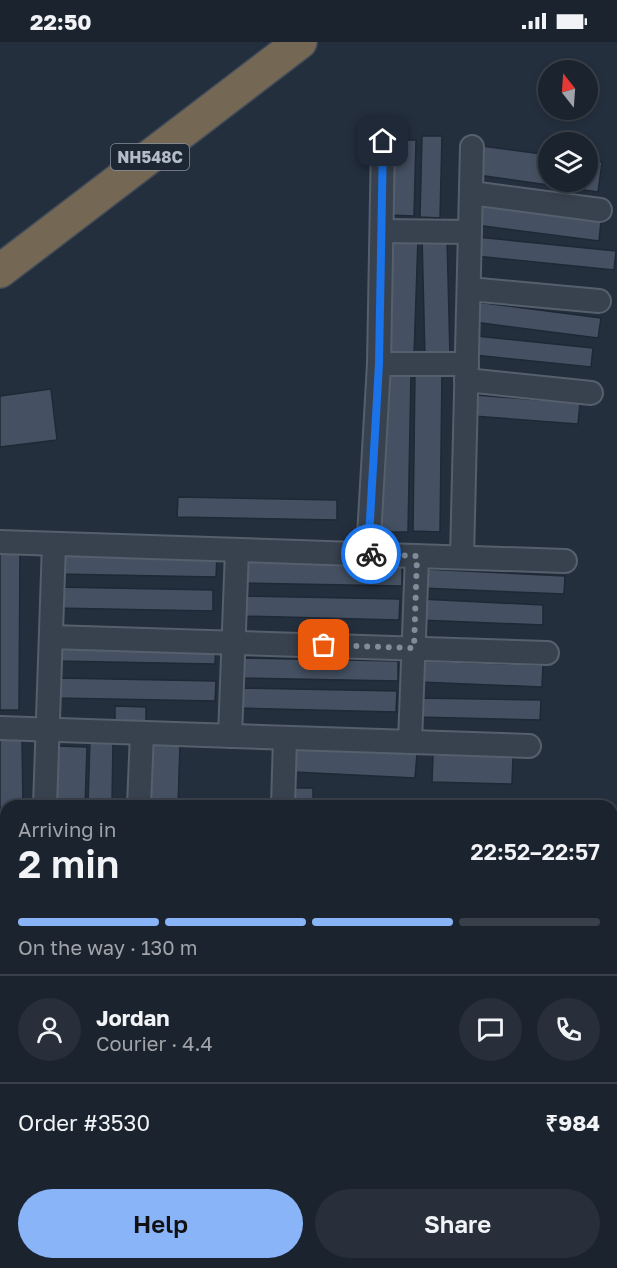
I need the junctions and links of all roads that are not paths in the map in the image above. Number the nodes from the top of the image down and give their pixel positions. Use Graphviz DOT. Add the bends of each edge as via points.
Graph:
graph roads {
  1 [pos="300,42"];
  2 [pos="383,141"];
  3 [pos="472,147"];
  4 [pos="471,193"];
  5 [pos="600,210"];
  6 [pos="382,231"];
  7 [pos="470,232"];
  8 [pos="0,271"];
  9 [pos="469,289"];
  10 [pos="599,301"];
  11 [pos="379,364"];
  12 [pos="467,372"];
  13 [pos="591,393"];
  14 [pos="0,542"];
  15 [pos="54,544"];
  16 [pos="237,550"];
  17 [pos="368,554"];
  18 [pos="417,556"];
  19 [pos="462,557"];
  20 [pos="565,561"];
  21 [pos="51,637"];
  22 [pos="234,642"];
  23 [pos="414,648"];
  24 [pos="547,653"];
  25 [pos="0,728"];
  26 [pos="48,730"];
  27 [pos="142,733"];
  28 [pos="230,736"];
  29 [pos="285,738"];
  30 [pos="410,742"];
  31 [pos="529,746"];
  32 [pos="45,800"];
  33 [pos="139,800"];
  34 [pos="283,800"];
  1 -- 8 [label="highway, NH548C"];
  2 -- 6 [label="street"];
  3 -- 4 [label="street"];
  4 -- 5 [label="street"];
  4 -- 7 [label="street"];
  6 -- 7 [label="street"];
  6 -- 11 [label="street"];
  7 -- 9 [label="street"];
  9 -- 10 [label="street"];
  9 -- 12 [label="street"];
  11 -- 12 [label="street"];
  11 -- 17 [label="street"];
  12 -- 13 [label="street"];
  12 -- 19 [label="street"];
  14 -- 15 [label="street"];
  15 -- 16 [label="street"];
  15 -- 21 [label="street"];
  16 -- 17 [label="street"];
  16 -- 22 [label="street"];
  17 -- 18 [label="street"];
  18 -- 19 [label="street"];
  18 -- 23 [label="street"];
  19 -- 20 [label="street"];
  21 -- 22 [label="street"];
  21 -- 26 [label="street"];
  22 -- 23 [label="street"];
  22 -- 28 [label="street"];
  23 -- 24 [label="street"];
  23 -- 30 [label="street"];
  25 -- 26 [label="street"];
  26 -- 27 [label="street"];
  26 -- 32 [label="street"];
  27 -- 28 [label="street"];
  27 -- 33 [label="street"];
  28 -- 29 [label="street"];
  29 -- 30 [label="street"];
  29 -- 34 [label="street"];
  30 -- 31 [label="street"];
}
